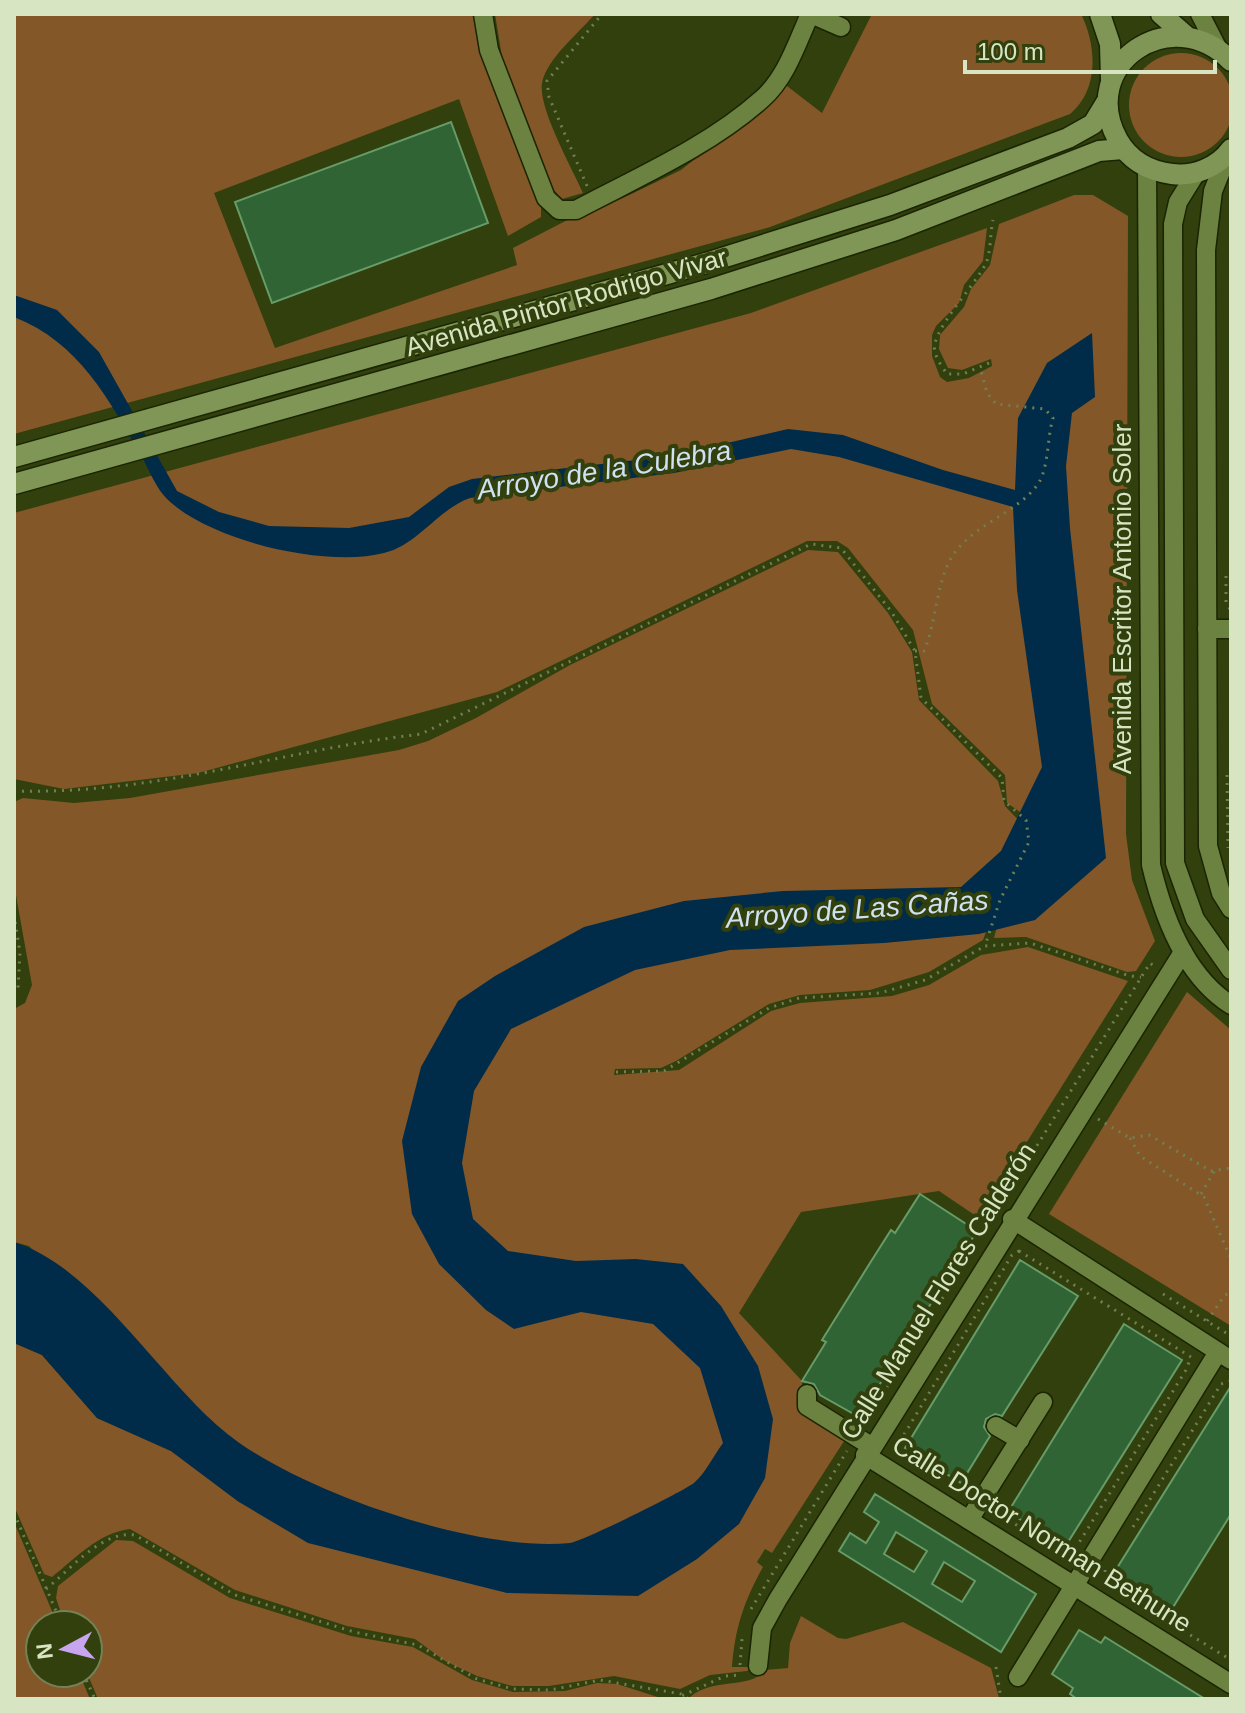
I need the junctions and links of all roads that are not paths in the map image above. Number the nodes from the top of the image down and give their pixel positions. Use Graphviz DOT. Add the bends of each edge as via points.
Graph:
graph roads {
  1 [pos="483,14"];
  2 [pos="811,14"];
  3 [pos="1100,14"];
  4 [pos="1161,14"];
  5 [pos="1200,14"];
  6 [pos="841,27"];
  7 [pos="1185,35"];
  8 [pos="1225,52"];
  9 [pos="1111,80"];
  10 [pos="1107,101"];
  11 [pos="1123,149"];
  12 [pos="1229,151"];
  13 [pos="1147,168"];
  14 [pos="1196,173"];
  15 [pos="14,457"];
  16 [pos="14,484"];
  17 [pos="1207,629"];
  18 [pos="1231,629"];
  19 [pos="1231,909"];
  20 [pos="1183,952"];
  21 [pos="1231,970"];
  22 [pos="1231,1005"];
  23 [pos="1012,1219"];
  24 [pos="1224,1356"];
  25 [pos="807,1394"];
  26 [pos="1043,1402"];
  27 [pos="996,1426"];
  28 [pos="1020,1440"];
  29 [pos="868,1450"];
  30 [pos="969,1520"];
  31 [pos="1074,1585"];
  32 [pos="758,1666"];
  33 [pos="1018,1677"];
  34 [pos="1231,1684"];
  1 -- 2 [label="street" via="489,50 546,198 559,210 576,210 685,152 763,98 787,66"];
  2 -- 6 [label="street"];
  3 -- 9 [label="main road" via="1110,44"];
  4 -- 7 [label="main road"];
  5 -- 8 [label="street"];
  7 -- 8 [label="main road"];
  7 -- 9 [label="main road" via="1148,41 1120,64"];
  9 -- 10 [label="main road"];
  10 -- 11 [label="main road" via="1110,125"];
  10 -- 15 [label="main road, Avenida Pintor Rodrigo Vivar" via="1093,124 1068,138 890,205 706,263"];
  11 -- 13 [label="main road"];
  11 -- 16 [label="main road, Avenida Pintor Rodrigo Vivar" via="1099,151 896,230 711,289"];
  12 -- 14 [label="main road"];
  12 -- 17 [label="street" via="1213,191 1206,250"];
  13 -- 14 [label="main road"];
  13 -- 20 [label="street, Avenida Escritor Antonio Soler" via="1148,832 1159,899"];
  14 -- 21 [label="street, Avenida Escritor Antonio Soler" via="1178,202 1173,224 1175,863 1195,919"];
  17 -- 18 [label="street"];
  17 -- 19 [label="street" via="1208,846"];
  20 -- 22 [label="street, Avenida Escritor Antonio Soler" via="1205,983"];
  20 -- 23 [label="street, Calle Manuel Flores Calderón" via="1090,1114"];
  23 -- 24 [label="street"];
  23 -- 29 [label="street, Calle Manuel Flores Calderón"];
  24 -- 31 [label="street"];
  25 -- 29 [label="street, Calle Doctor Norman Bethune" via="807,1406"];
  26 -- 28 [label="street"];
  27 -- 28 [label="street"];
  28 -- 30 [label="street"];
  29 -- 30 [label="street, Calle Doctor Norman Bethune"];
  29 -- 32 [label="street, Calle Manuel Flores Calderón" via="762,1628"];
  30 -- 31 [label="street, Calle Doctor Norman Bethune"];
  31 -- 33 [label="street"];
  31 -- 34 [label="street, Calle Doctor Norman Bethune"];
}
